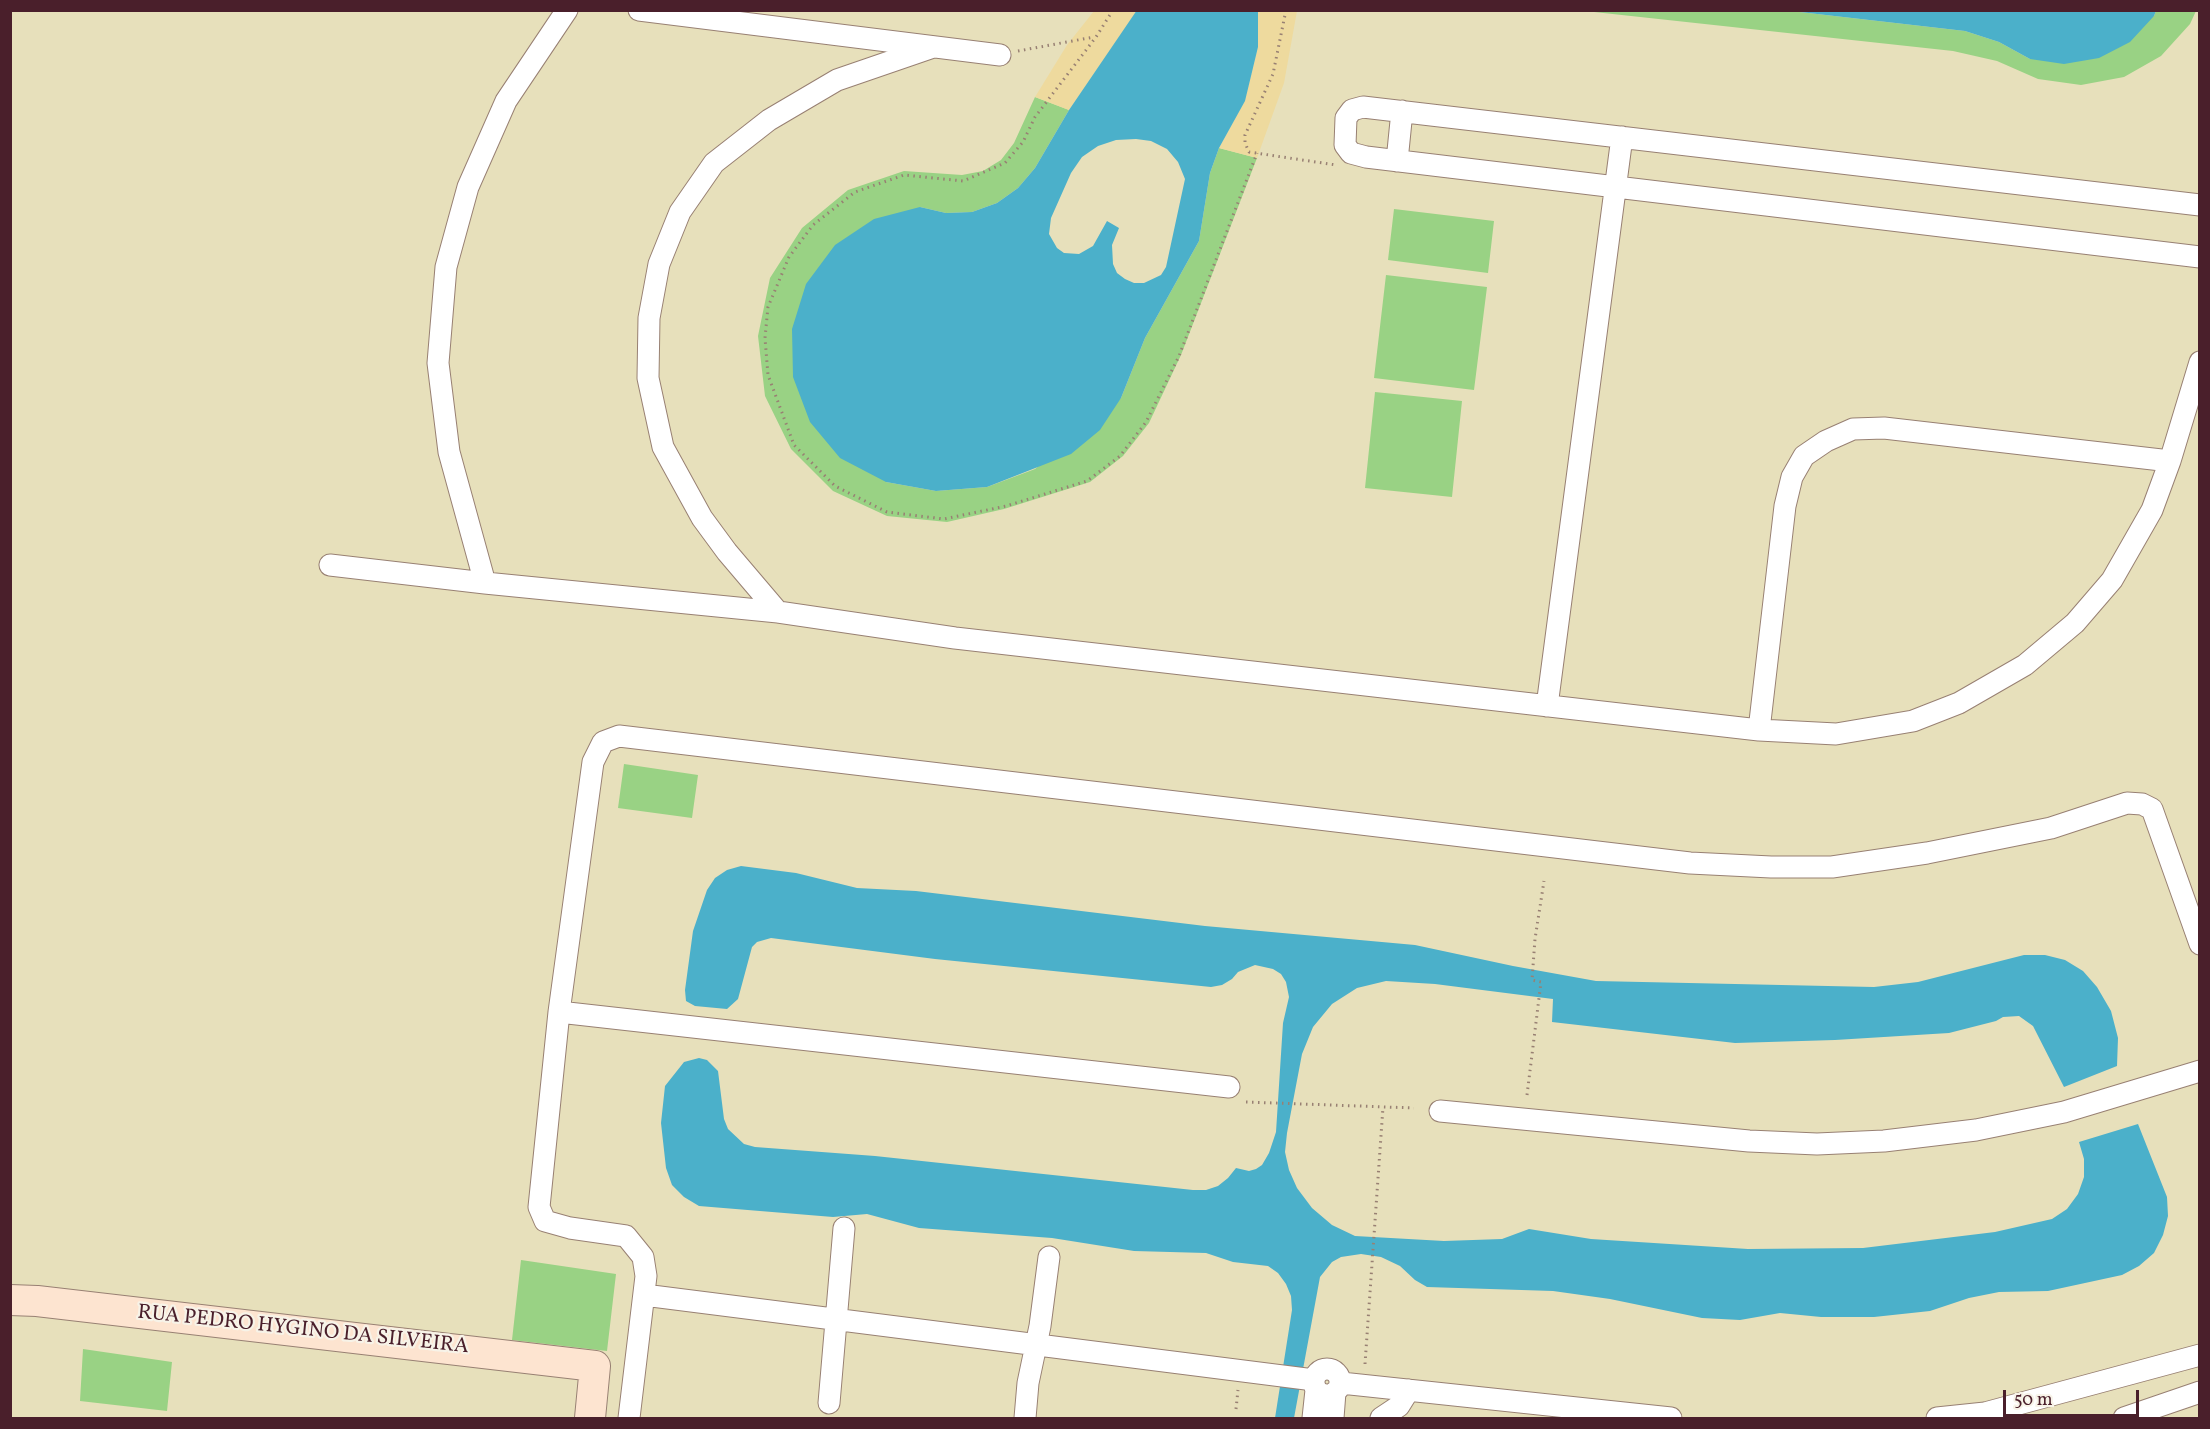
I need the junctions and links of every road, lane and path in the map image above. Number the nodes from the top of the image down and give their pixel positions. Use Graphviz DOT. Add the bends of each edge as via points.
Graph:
graph roads {
  1 [pos="567,10"];
  2 [pos="639,10"];
  3 [pos="1113,10"];
  4 [pos="1286,10"];
  5 [pos="1096,37"];
  6 [pos="933,47"];
  7 [pos="1000,55"];
  8 [pos="1402,111"];
  9 [pos="1622,138"];
  10 [pos="1257,153"];
  11 [pos="1358,155"];
  12 [pos="1397,161"];
  13 [pos="1614,187"];
  14 [pos="2199,204"];
  15 [pos="2199,257"];
  16 [pos="2199,362"];
  17 [pos="2170,461"];
  18 [pos="330,565"];
  19 [pos="485,583"];
  20 [pos="778,612"];
  21 [pos="1548,706"];
  22 [pos="1759,730"];
  23 [pos="1544,882"];
  24 [pos="2199,944"];
  25 [pos="559,1012"];
  26 [pos="2199,1071"];
  27 [pos="1229,1087"];
  28 [pos="1527,1095"];
  29 [pos="1246,1102"];
  30 [pos="1383,1107"];
  31 [pos="1414,1108"];
  32 [pos="1440,1111"];
  33 [pos="844,1228"];
  34 [pos="1049,1257"];
  35 [pos="644,1295"];
  36 [pos="10,1300"];
  37 [pos="838,1320"];
  38 [pos="1037,1345"];
  39 [pos="2199,1355"];
  40 [pos="1365,1364"];
  41 [pos="1323,1385"];
  42 [pos="1410,1390"];
  43 [pos="2199,1392"];
  44 [pos="829,1403"];
  45 [pos="590,1419"];
  46 [pos="628,1419"];
  47 [pos="1025,1419"];
  48 [pos="1313,1419"];
  49 [pos="1333,1419"];
  50 [pos="1381,1419"];
  51 [pos="1671,1419"];
  52 [pos="1937,1419"];
  53 [pos="2124,1419"];
  1 -- 19 [label="street" via="506,101 468,187 446,267 438,363 449,452"];
  2 -- 6 [label="street"];
  3 -- 5 [label="path"];
  4 -- 10 [label="path" via="1273,74 1245,135 1250,152"];
  5 -- 7 [label="path"];
  5 -- 10 [label="path" via="1005,163 963,181 904,175 855,192 813,225 789,257 768,307 768,375 794,445 835,486 887,512 944,519 1006,506 1087,481 1120,456 1146,422 1179,356"];
  6 -- 7 [label="street"];
  6 -- 20 [label="street" via="837,80 769,120 714,163 680,212 659,264 649,318 648,378 663,447 702,518"];
  8 -- 9 [label="street"];
  8 -- 11 [label="street" via="1364,107 1352,110 1346,117 1345,145"];
  8 -- 12 [label="street"];
  9 -- 13 [label="street"];
  9 -- 14 [label="street"];
  10 -- 11 [label="path" via="1351,168"];
  11 -- 12 [label="street"];
  12 -- 13 [label="street"];
  13 -- 15 [label="street"];
  13 -- 21 [label="street"];
  16 -- 17 [label="street"];
  17 -- 22 [label="street" via="2152,510 2112,580 2075,623 2025,664 1959,703 1913,721 1836,734"];
  17 -- 22 [label="street" via="1884,428 1853,429 1826,441 1804,456 1792,477 1785,506"];
  18 -- 19 [label="street"];
  19 -- 20 [label="street"];
  20 -- 21 [label="street" via="955,638"];
  21 -- 22 [label="street"];
  23 -- 28 [label="path" via="1535,939 1532,980 1540,982"];
  24 -- 25 [label="street" via="2152,809 2142,804 2127,803 2051,828 1927,853 1832,867 1771,867 1690,863 619,736 603,742 593,762"];
  25 -- 27 [label="street"];
  25 -- 35 [label="street" via="539,1207 545,1221 626,1236 644,1257"];
  26 -- 32 [label="street" via="2064,1112 1976,1130 1884,1141 1749,1141"];
  29 -- 30 [label="path"];
  30 -- 31 [label="path"];
  30 -- 40 [label="path"];
  33 -- 37 [label="street"];
  34 -- 38 [label="street"];
  35 -- 37 [label="street"];
  35 -- 46 [label="street"];
  36 -- 45 [label="street, RUA PEDRO HYGINO DA SILVEIRA" via="595,1366"];
  37 -- 38 [label="street"];
  37 -- 44 [label="street"];
  38 -- 41 [label="street" via="1275,1375"];
  38 -- 47 [label="street"];
  39 -- 52 [label="street" via="1985,1413"];
  41 -- 42 [label="street"];
  41 -- 48 [label="street"];
  41 -- 49 [label="street"];
  42 -- 50 [label="street" via="1399,1406"];
  42 -- 51 [label="street"];
  43 -- 53 [label="street"];
}
